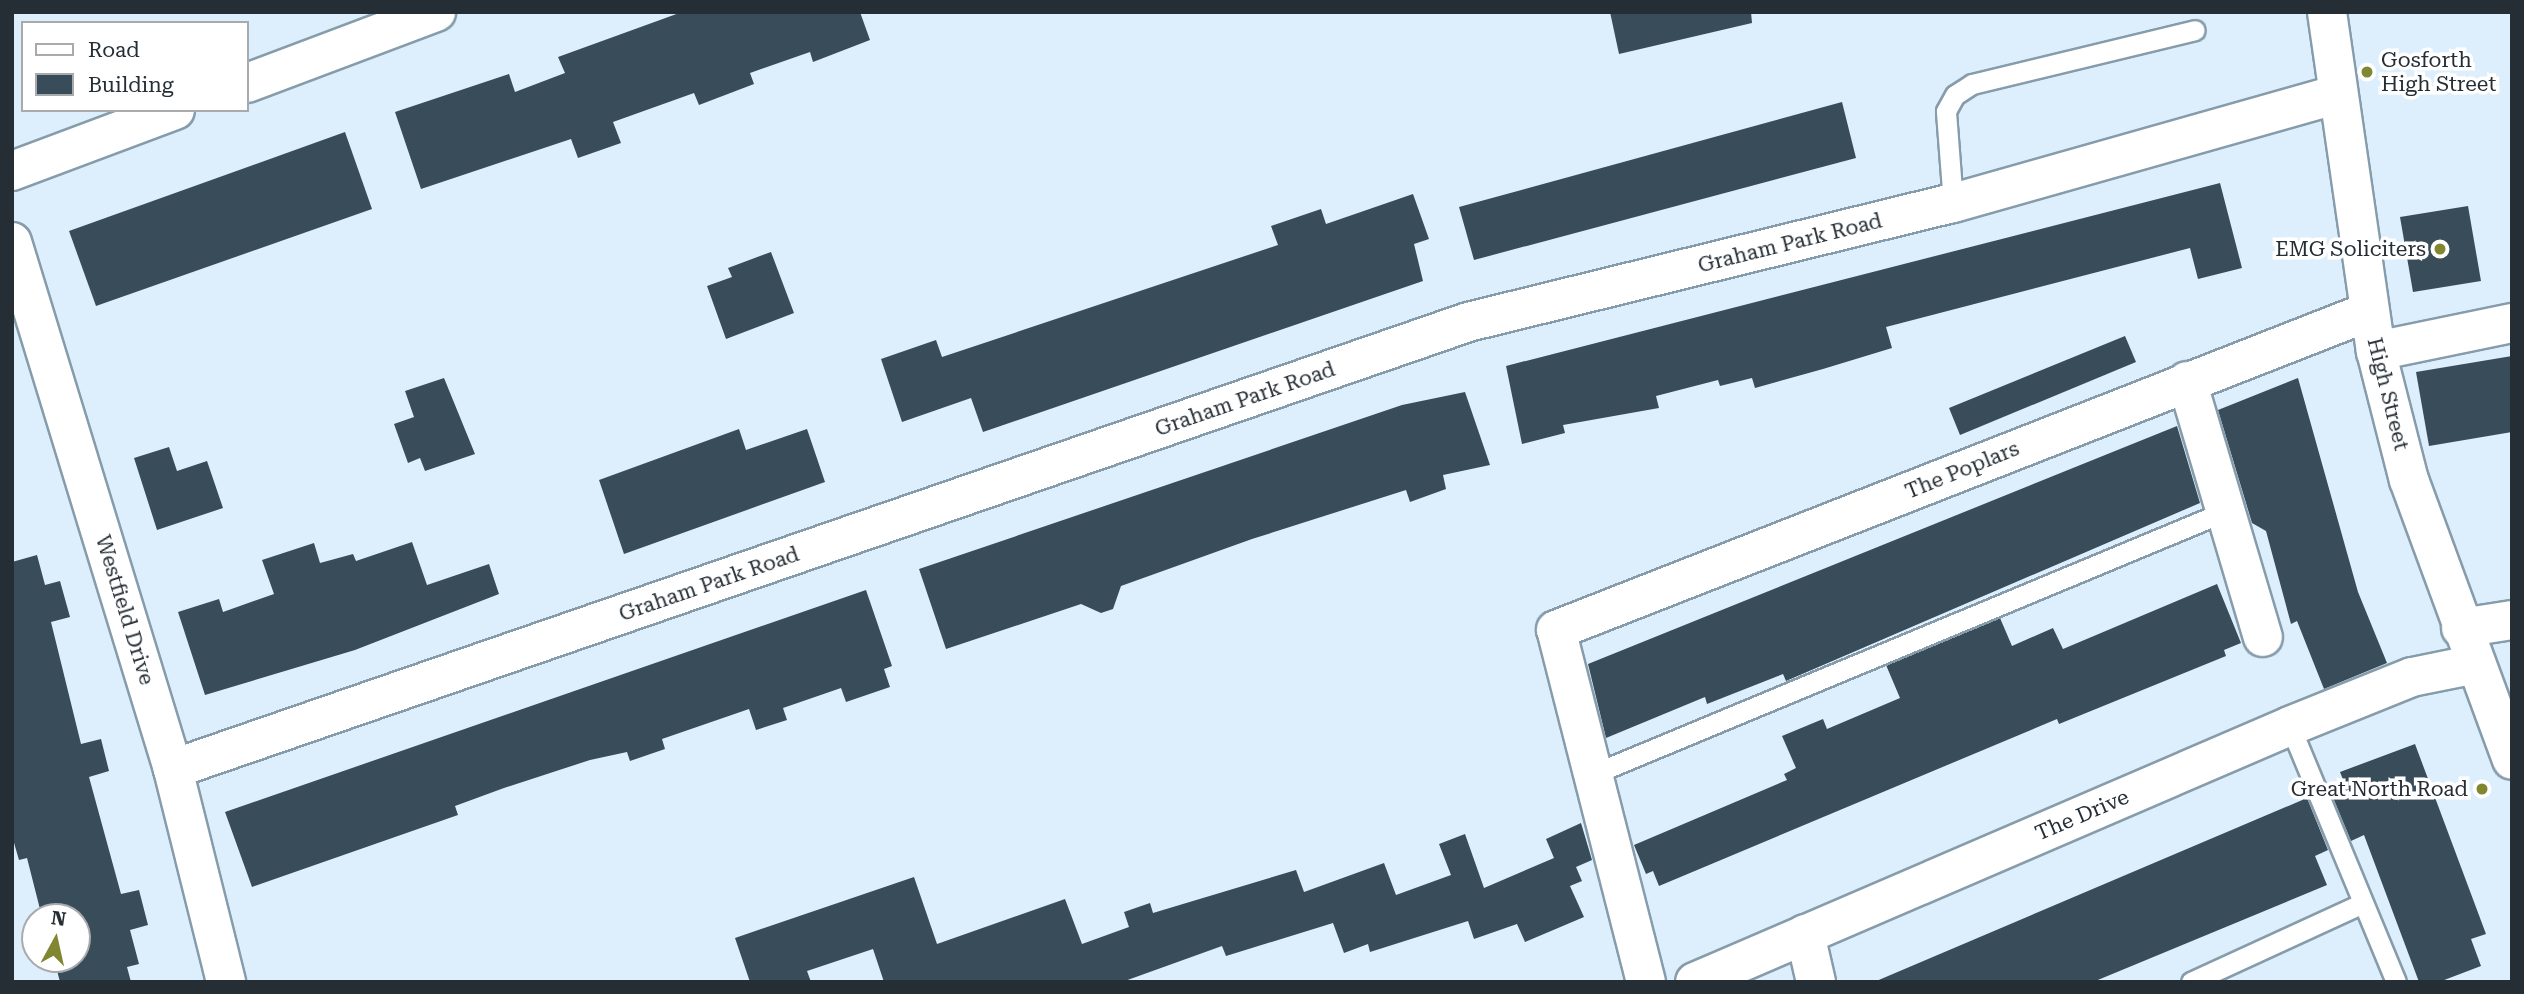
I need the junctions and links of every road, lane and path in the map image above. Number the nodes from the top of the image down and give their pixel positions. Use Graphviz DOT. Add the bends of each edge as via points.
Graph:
graph roads {
  1 [pos="436,12"];
  2 [pos="2328,12"];
  3 [pos="2195,30"];
  4 [pos="248,83"];
  5 [pos="2337,94"];
  6 [pos="170,112"];
  7 [pos="12,171"];
  8 [pos="1953,203"];
  9 [pos="12,242"];
  10 [pos="2368,312"];
  11 [pos="2512,323"];
  12 [pos="2376,351"];
  13 [pos="2187,381"];
  14 [pos="2226,511"];
  15 [pos="2512,620"];
  16 [pos="2461,628"];
  17 [pos="2263,637"];
  18 [pos="2476,664"];
  19 [pos="2290,726"];
  20 [pos="2512,760"];
  21 [pos="173,769"];
  22 [pos="1591,775"];
  23 [pos="2363,903"];
  24 [pos="1805,934"];
  25 [pos="226,982"];
  26 [pos="1646,982"];
  27 [pos="1695,982"];
  28 [pos="1816,982"];
  29 [pos="2191,982"];
  30 [pos="2396,982"];
  1 -- 4 [label="street"];
  2 -- 5 [label="street, High Street"];
  3 -- 8 [label="lane" via="1972,85 1955,94 1946,111"];
  5 -- 8 [label="street, Graham Park Road"];
  5 -- 10 [label="street, High Street"];
  6 -- 7 [label="street"];
  8 -- 21 [label="street, Graham Park Road" via="1468,322"];
  9 -- 21 [label="street, Westfield Drive"];
  10 -- 12 [label="street, High Street"];
  10 -- 13 [label="street, The Poplars"];
  11 -- 12 [label="street"];
  12 -- 16 [label="street, High Street" via="2409,480"];
  13 -- 14 [label="street"];
  13 -- 22 [label="street, The Poplars" via="1556,630"];
  14 -- 17 [label="street"];
  14 -- 22 [label="lane"];
  15 -- 16 [label="street"];
  16 -- 18 [label="street, High Street"];
  18 -- 19 [label="street, The Drive" via="2412,677"];
  18 -- 20 [label="street, High Street"];
  19 -- 23 [label="lane"];
  19 -- 24 [label="street, The Drive"];
  21 -- 25 [label="street, Westfield Drive"];
  22 -- 26 [label="street"];
  23 -- 29 [label="lane"];
  23 -- 30 [label="lane"];
  24 -- 27 [label="street, The Drive"];
  24 -- 28 [label="street"];
}
